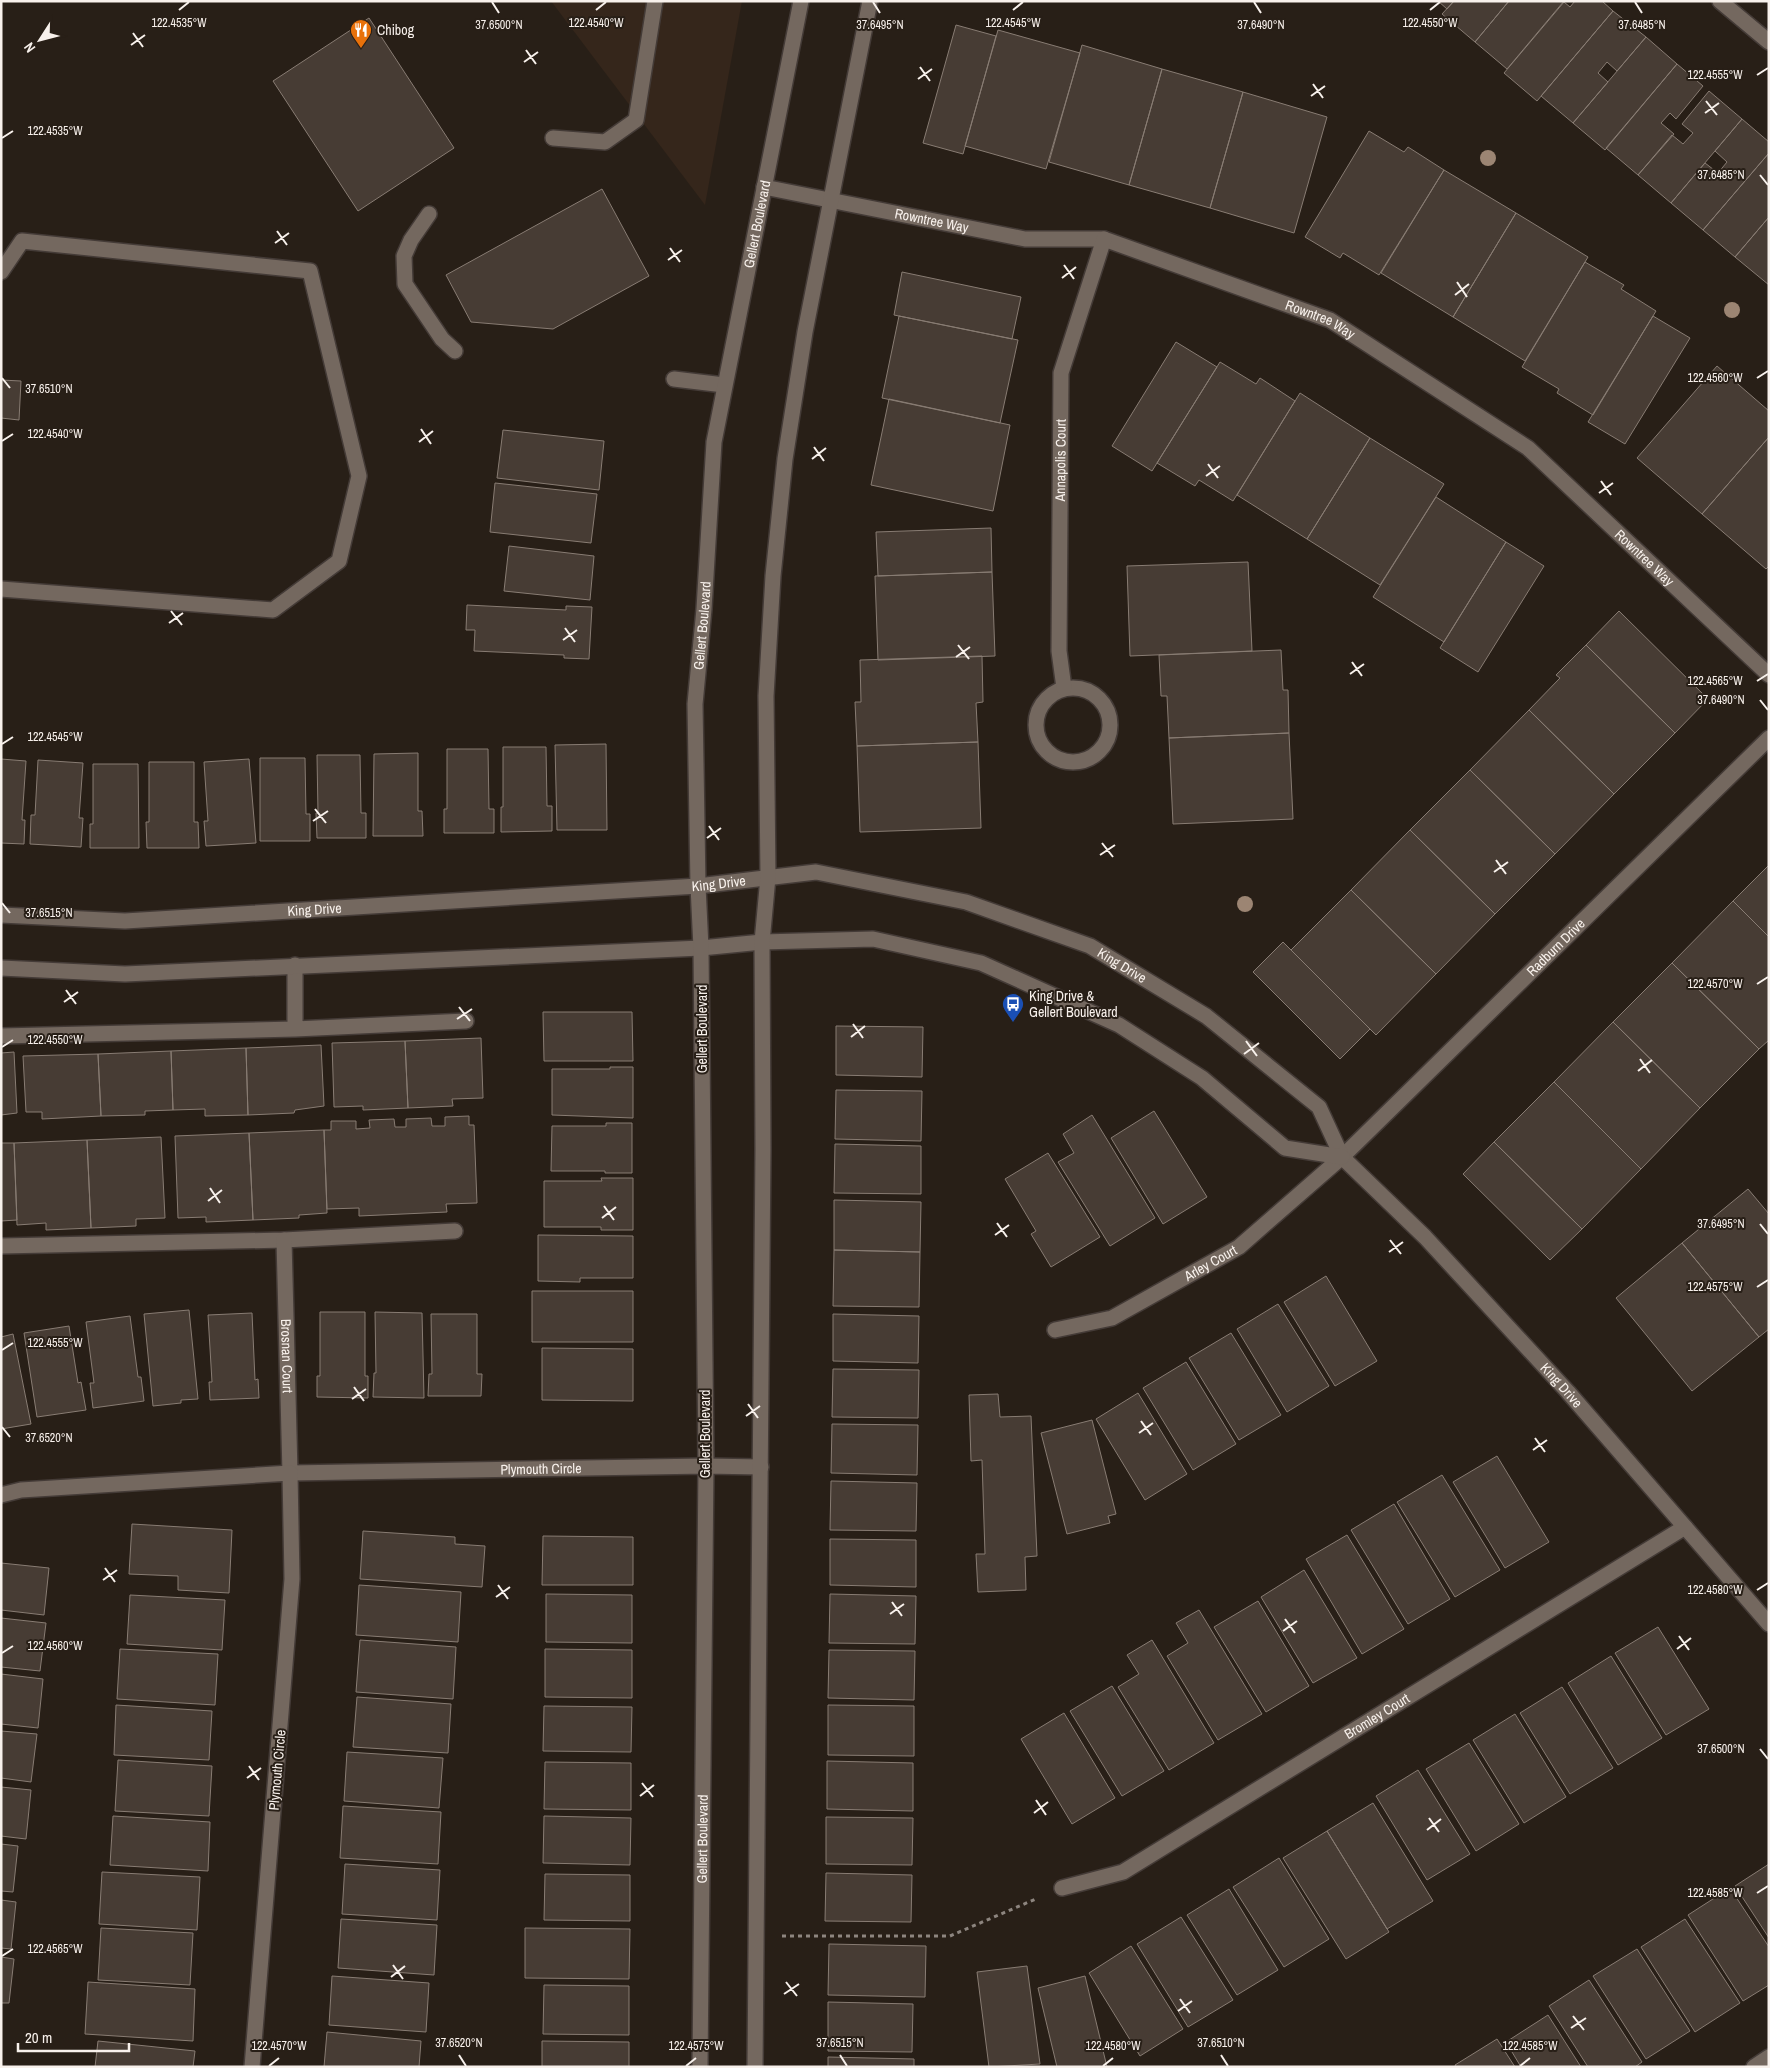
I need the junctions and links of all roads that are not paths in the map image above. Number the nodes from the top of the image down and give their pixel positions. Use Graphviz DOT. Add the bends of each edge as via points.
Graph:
graph roads {
  1 [pos="655,1"];
  2 [pos="801,1"];
  3 [pos="870,1"];
  4 [pos="1720,1"];
  5 [pos="1769,42"];
  6 [pos="553,138"];
  7 [pos="764,187"];
  8 [pos="832,200"];
  9 [pos="429,214"];
  10 [pos="1104,239"];
  11 [pos="1,272"];
  12 [pos="455,351"];
  13 [pos="674,379"];
  14 [pos="724,385"];
  15 [pos="1,590"];
  16 [pos="1769,675"];
  17 [pos="1064,688"];
  18 [pos="1769,738"];
  19 [pos="768,876"];
  20 [pos="698,886"];
  21 [pos="1,915"];
  22 [pos="762,942"];
  23 [pos="701,948"];
  24 [pos="296,965"];
  25 [pos="1,968"];
  26 [pos="466,1021"];
  27 [pos="295,1029"];
  28 [pos="1,1036"];
  29 [pos="1342,1156"];
  30 [pos="455,1231"];
  31 [pos="284,1240"];
  32 [pos="1,1246"];
  33 [pos="1055,1330"];
  34 [pos="706,1466"];
  35 [pos="761,1467"];
  36 [pos="290,1473"];
  37 [pos="1,1494"];
  38 [pos="1685,1528"];
  39 [pos="1769,1624"];
  40 [pos="1062,1888"];
  41 [pos="1769,2057"];
  42 [pos="252,2067"];
  43 [pos="700,2067"];
  44 [pos="755,2067"];
  45 [pos="1754,2067"];
  1 -- 6 [label="street" via="636,120 605,142"];
  2 -- 7 [label="street, Gellert Boulevard"];
  3 -- 8 [label="street"];
  4 -- 5 [label="street"];
  7 -- 8 [label="street, Rowntree Way"];
  7 -- 14 [label="street, Gellert Boulevard"];
  8 -- 10 [label="street, Rowntree Way" via="1025,239"];
  8 -- 19 [label="street" via="805,332 786,449 773,576 766,696"];
  9 -- 12 [label="street" via="404,256 405,284 442,339"];
  10 -- 16 [label="street, Rowntree Way" via="1330,320 1528,448"];
  10 -- 17 [label="street, Annapolis Court" via="1061,373 1059,651"];
  11 -- 15 [label="street" via="22,241 310,271 359,476 339,561 273,610"];
  13 -- 14 [label="street"];
  14 -- 20 [label="street, Gellert Boulevard" via="714,442 695,704"];
  17 -- 17 [label="street" via="1050,695 1040,706 1035,720 1037,734 1043,747 1054,757 1068,762 1083,762 1106,744 1111,730 1109,716 1103,702 1092,692 1078,687"];
  18 -- 29 [label="street, Radburn Drive"];
  19 -- 20 [label="street, King Drive"];
  19 -- 22 [label="street"];
  19 -- 29 [label="street, King Drive" via="816,872 966,902 1090,946 1206,1016 1319,1107"];
  20 -- 21 [label="street, King Drive" via="124,921"];
  20 -- 23 [label="street, Gellert Boulevard"];
  22 -- 23 [label="street"];
  22 -- 29 [label="street" via="873,939 981,963 1119,1025 1202,1078 1285,1148"];
  22 -- 35 [label="street"];
  23 -- 24 [label="street"];
  23 -- 34 [label="street, Gellert Boulevard"];
  24 -- 25 [label="street" via="125,974"];
  24 -- 27 [label="street"];
  26 -- 27 [label="street"];
  27 -- 28 [label="street"];
  29 -- 33 [label="street, Arley Court" via="1239,1247 1112,1318"];
  29 -- 38 [label="street, King Drive" via="1425,1236 1568,1392"];
  30 -- 31 [label="street"];
  31 -- 32 [label="street"];
  31 -- 36 [label="street, Brosnan Court"];
  34 -- 35 [label="street, Plymouth Circle"];
  34 -- 36 [label="street, Plymouth Circle"];
  34 -- 43 [label="street, Gellert Boulevard"];
  35 -- 44 [label="street"];
  36 -- 37 [label="street, Plymouth Circle" via="21,1490"];
  36 -- 42 [label="street, Plymouth Circle" via="292,1579"];
  38 -- 39 [label="street, King Drive"];
  38 -- 40 [label="street, Bromley Court" via="1123,1872"];
  41 -- 45 [label="street"];
}
